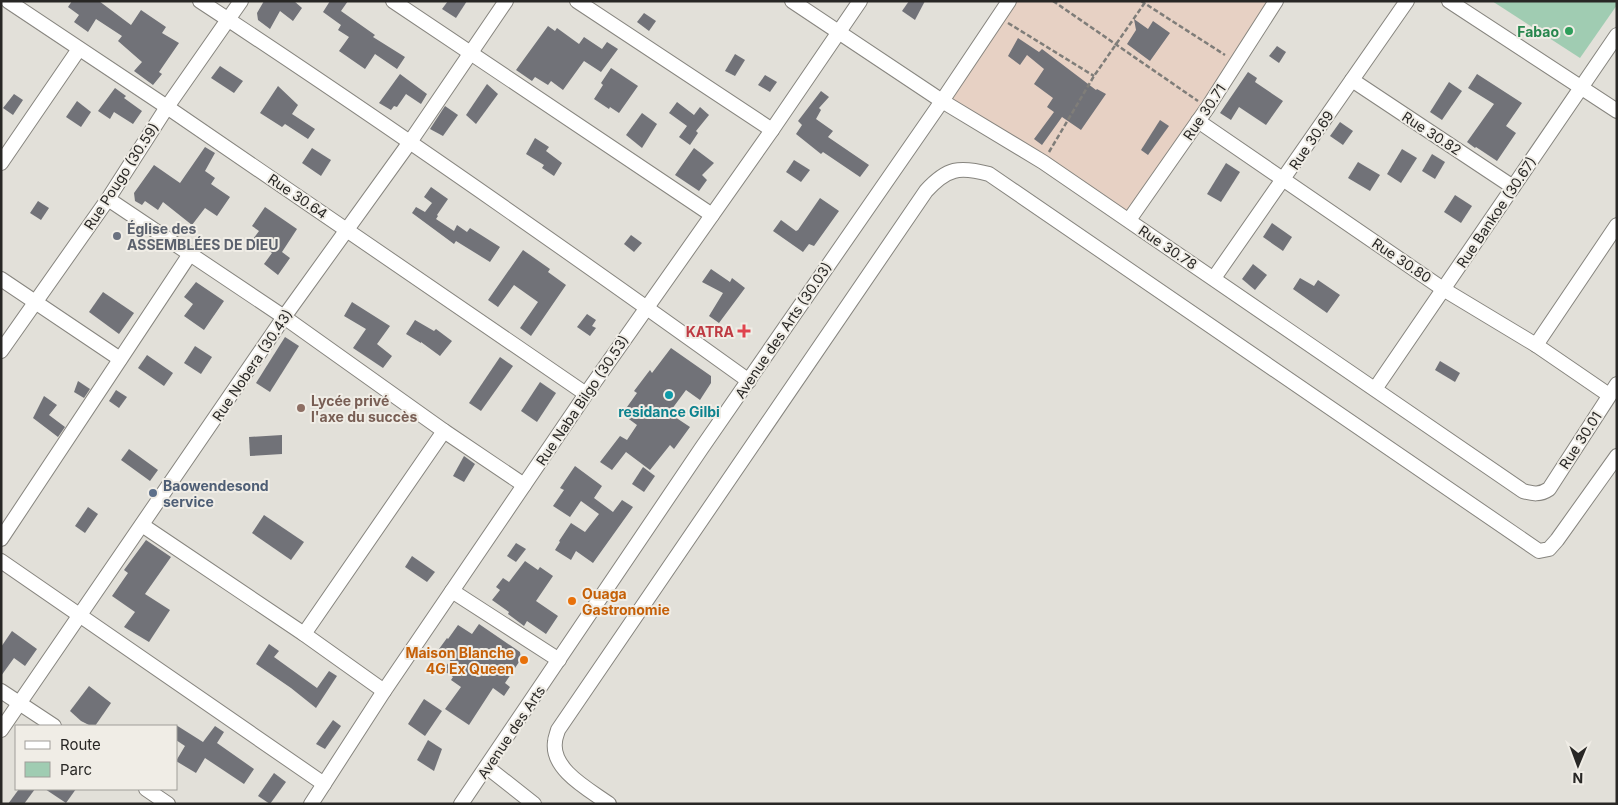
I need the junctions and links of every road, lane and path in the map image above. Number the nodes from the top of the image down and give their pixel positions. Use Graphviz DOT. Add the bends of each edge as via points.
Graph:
graph roads {
  1 [pos="8,1"];
  2 [pos="200,1"];
  3 [pos="241,1"];
  4 [pos="393,1"];
  5 [pos="506,1"];
  6 [pos="577,1"];
  7 [pos="792,1"];
  8 [pos="860,1"];
  9 [pos="1009,1"];
  10 [pos="1053,1"];
  11 [pos="1141,1"];
  12 [pos="1276,1"];
  13 [pos="1407,1"];
  14 [pos="1449,1"];
  15 [pos="1145,2"];
  16 [pos="998,17"];
  17 [pos="228,20"];
  18 [pos="838,33"];
  19 [pos="1617,35"];
  20 [pos="1115,45"];
  21 [pos="79,49"];
  22 [pos="471,53"];
  23 [pos="1237,63"];
  24 [pos="1094,76"];
  25 [pos="1352,80"];
  26 [pos="1582,87"];
  27 [pos="942,101"];
  28 [pos="167,106"];
  29 [pos="1208,107"];
  30 [pos="1617,111"];
  31 [pos="1198,121"];
  32 [pos="772,130"];
  33 [pos="410,142"];
  34 [pos="1043,162"];
  35 [pos="1,163"];
  36 [pos="1284,180"];
  37 [pos="1513,187"];
  38 [pos="108,199"];
  39 [pos="712,215"];
  40 [pos="1129,220"];
  41 [pos="1617,225"];
  42 [pos="347,229"];
  43 [pos="190,254"];
  44 [pos="1214,278"];
  45 [pos="1,279"];
  46 [pos="1443,289"];
  47 [pos="35,301"];
  48 [pos="646,307"];
  49 [pos="284,317"];
  50 [pos="1536,346"];
  51 [pos="1,352"];
  52 [pos="120,358"];
  53 [pos="749,381"];
  54 [pos="1375,389"];
  55 [pos="1613,389"];
  56 [pos="586,394"];
  57 [pos="444,431"];
  58 [pos="1617,456"];
  59 [pos="524,485"];
  60 [pos="1542,493"];
  61 [pos="142,525"];
  62 [pos="1,539"];
  63 [pos="1,561"];
  64 [pos="452,592"];
  65 [pos="82,615"];
  66 [pos="304,634"];
  67 [pos="559,660"];
  68 [pos="1,691"];
  69 [pos="384,691"];
  70 [pos="21,703"];
  71 [pos="53,725"];
  72 [pos="1,730"];
  73 [pos="487,768"];
  74 [pos="324,784"];
  75 [pos="147,790"];
  76 [pos="168,804"];
  77 [pos="311,804"];
  78 [pos="461,804"];
  79 [pos="534,804"];
  80 [pos="609,804"];
  1 -- 21 [label="street, Rue 30.64"];
  2 -- 17 [label="street"];
  3 -- 17 [label="street, Rue Pougo (30.59)"];
  4 -- 22 [label="street"];
  5 -- 22 [label="street, Rue Nobera (30.43)"];
  6 -- 32 [label="street"];
  7 -- 18 [label="street, Rue 30.78"];
  8 -- 18 [label="street, Rue Naba Bilgo (30.53)"];
  9 -- 16 [label="street, Avenue des Arts (30.03)"];
  10 -- 20 [label="path"];
  11 -- 15 [label="path"];
  12 -- 23 [label="street, Rue 30.71"];
  13 -- 25 [label="street, Rue 30.69"];
  14 -- 26 [label="street"];
  15 -- 20 [label="path"];
  15 -- 23 [label="path"];
  16 -- 24 [label="path"];
  16 -- 27 [label="street, Avenue des Arts (30.03)"];
  17 -- 28 [label="street, Rue Pougo (30.59)"];
  17 -- 33 [label="street"];
  18 -- 27 [label="street, Rue 30.78"];
  18 -- 32 [label="street, Rue Naba Bilgo (30.53)"];
  19 -- 26 [label="street, Rue Bankoe (30.67)"];
  20 -- 24 [label="path"];
  20 -- 29 [label="path"];
  21 -- 28 [label="street, Rue 30.64"];
  21 -- 35 [label="street"];
  22 -- 33 [label="street, Rue Nobera (30.43)"];
  22 -- 39 [label="street"];
  23 -- 29 [label="street, Rue 30.71"];
  24 -- 34 [label="path"];
  25 -- 36 [label="street, Rue 30.69"];
  25 -- 37 [label="street, Rue 30.82"];
  26 -- 30 [label="street"];
  26 -- 37 [label="street, Rue Bankoe (30.67)"];
  27 -- 34 [label="street, Rue 30.78"];
  27 -- 53 [label="street, Avenue des Arts (30.03)"];
  28 -- 38 [label="street, Rue Pougo (30.59)"];
  28 -- 42 [label="street, Rue 30.64"];
  29 -- 31 [label="street, Rue 30.71"];
  31 -- 36 [label="street, Rue 30.80"];
  31 -- 40 [label="street, Rue 30.71"];
  32 -- 39 [label="street, Rue Naba Bilgo (30.53)"];
  33 -- 42 [label="street, Rue Nobera (30.43)"];
  33 -- 48 [label="street"];
  34 -- 40 [label="street, Rue 30.78"];
  36 -- 44 [label="street, Rue 30.69"];
  36 -- 46 [label="street, Rue 30.80"];
  37 -- 46 [label="street, Rue Bankoe (30.67)"];
  38 -- 43 [label="street"];
  38 -- 47 [label="street, Rue Pougo (30.59)"];
  39 -- 48 [label="street, Rue Naba Bilgo (30.53)"];
  40 -- 44 [label="street, Rue 30.78"];
  41 -- 50 [label="street"];
  42 -- 49 [label="street, Rue Nobera (30.43)"];
  42 -- 56 [label="street, Rue 30.64"];
  43 -- 49 [label="street"];
  43 -- 52 [label="street"];
  44 -- 54 [label="street, Rue 30.78"];
  45 -- 47 [label="street"];
  46 -- 50 [label="street, Rue 30.80"];
  46 -- 54 [label="street, Rue Bankoe (30.67)"];
  47 -- 51 [label="street, Rue Pougo (30.59)"];
  47 -- 52 [label="street"];
  48 -- 53 [label="street"];
  48 -- 56 [label="street, Rue Naba Bilgo (30.53)"];
  49 -- 57 [label="street"];
  49 -- 61 [label="street, Rue Nobera (30.43)"];
  50 -- 55 [label="street, Rue 30.80"];
  52 -- 62 [label="street"];
  53 -- 67 [label="street, Avenue des Arts (30.03)"];
  54 -- 60 [label="street, Rue 30.78" via="1523,491"];
  55 -- 60 [label="street, Rue 30.01" via="1549,489"];
  56 -- 59 [label="street, Rue Naba Bilgo (30.53)"];
  57 -- 59 [label="street"];
  57 -- 66 [label="street"];
  58 -- 80 [label="street" via="1557,540 1549,549 1539,551 989,174 972,169 954,170 938,178 926,191 558,730 554,742 563,768"];
  59 -- 64 [label="street, Rue Naba Bilgo (30.53)"];
  61 -- 65 [label="street, Rue Nobera (30.43)"];
  61 -- 66 [label="street"];
  63 -- 65 [label="street"];
  64 -- 67 [label="street"];
  64 -- 69 [label="street, Rue Naba Bilgo (30.53)"];
  65 -- 70 [label="street, Rue Nobera (30.43)"];
  65 -- 74 [label="street"];
  66 -- 69 [label="street"];
  67 -- 73 [label="street, Avenue des Arts"];
  68 -- 70 [label="street"];
  69 -- 74 [label="street, Rue Naba Bilgo (30.53)"];
  70 -- 71 [label="street"];
  70 -- 72 [label="street, Rue Nobera (30.43)"];
  73 -- 78 [label="street, Avenue des Arts"];
  73 -- 79 [label="street"];
  74 -- 77 [label="street, Rue Naba Bilgo (30.53)"];
  75 -- 76 [label="street"];
}
